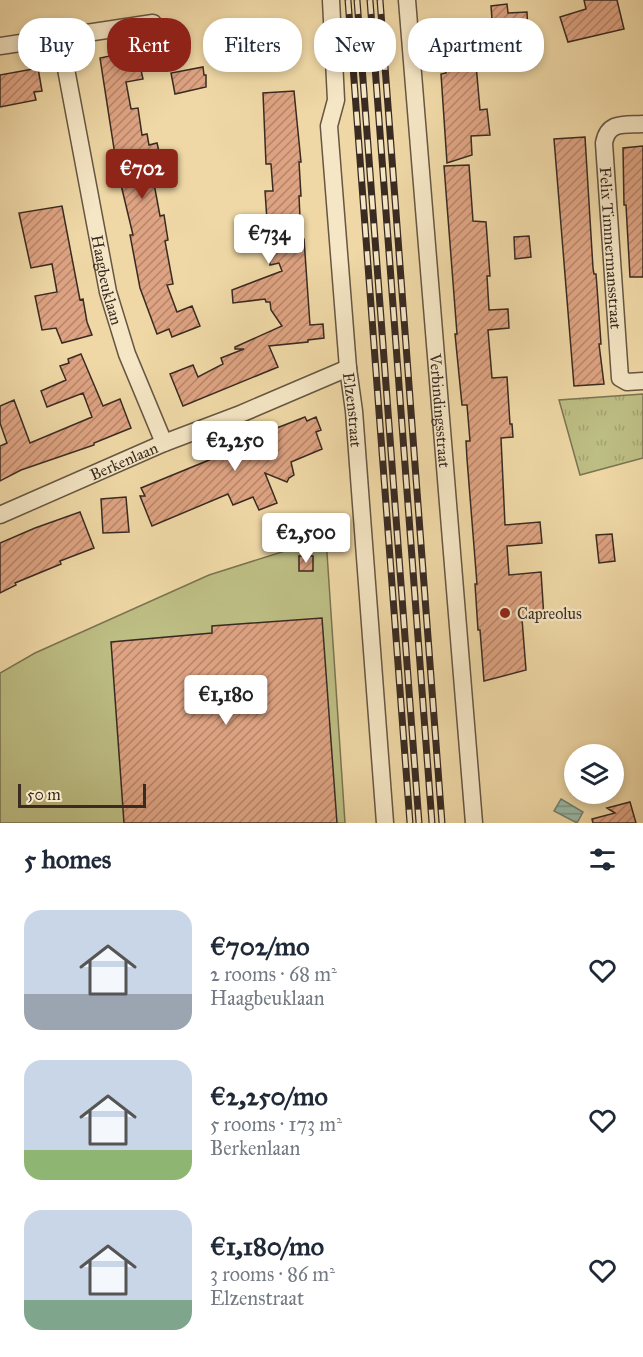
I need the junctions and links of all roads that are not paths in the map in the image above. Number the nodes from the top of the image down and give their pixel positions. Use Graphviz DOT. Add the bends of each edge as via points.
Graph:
graph roads {
  1 [pos="331,0"];
  2 [pos="407,0"];
  3 [pos="18,43"];
  4 [pos="0,46"];
  5 [pos="67,72"];
  6 [pos="643,124"];
  7 [pos="348,368"];
  8 [pos="643,381"];
  9 [pos="164,443"];
  10 [pos="0,515"];
  11 [pos="385,823"];
  12 [pos="474,823"];
  1 -- 7 [label="street, Elzenstraat" via="336,100 329,126"];
  2 -- 12 [label="street, Verbindingsstraat"];
  3 -- 4 [label="street"];
  5 -- 9 [label="street, Haagbeuklaan" via="108,292 127,354"];
  6 -- 8 [label="street, Felix Timmermansstraat" via="616,126 605,135 604,143 620,378 627,382"];
  7 -- 9 [label="street, Berkenlaan"];
  7 -- 11 [label="street, Elzenstraat"];
  9 -- 10 [label="street, Berkenlaan"];
}
